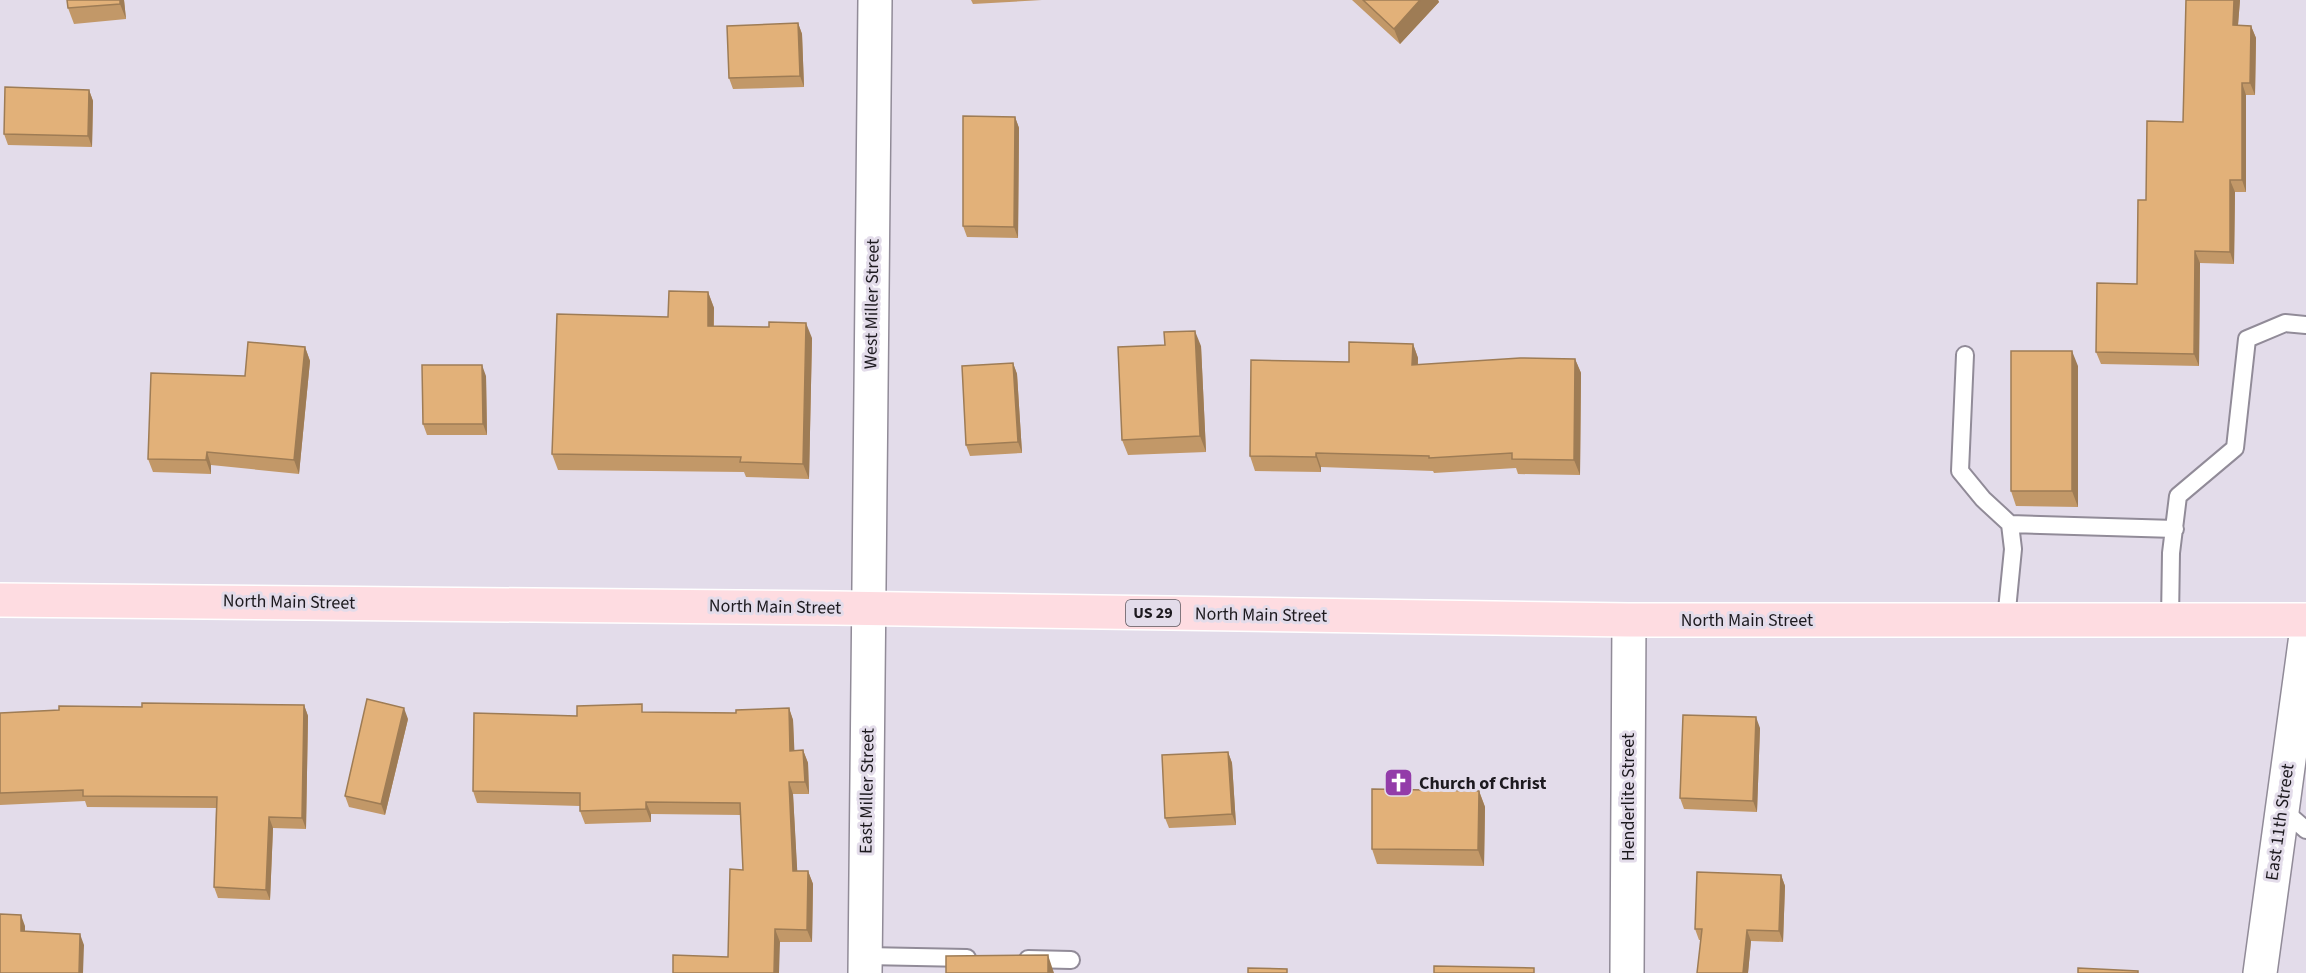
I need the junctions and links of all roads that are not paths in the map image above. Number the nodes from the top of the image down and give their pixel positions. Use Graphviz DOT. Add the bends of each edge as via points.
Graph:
graph roads {
  1 [pos="875,0"];
  2 [pos="2306,325"];
  3 [pos="1965,355"];
  4 [pos="2010,524"];
  5 [pos="2175,529"];
  6 [pos="0,600"];
  7 [pos="870,608"];
  8 [pos="1629,620"];
  9 [pos="2006,620"];
  10 [pos="2170,620"];
  11 [pos="2306,620"];
  12 [pos="2306,635"];
  13 [pos="2282,809"];
  14 [pos="2306,830"];
  15 [pos="979,958"];
  16 [pos="1014,958"];
  17 [pos="1071,960"];
  18 [pos="865,965"];
  19 [pos="1627,973"];
  20 [pos="2260,973"];
  1 -- 7 [label="street, West Miller Street"];
  2 -- 5 [label="lane" via="2285,323 2247,339 2235,448 2178,496"];
  3 -- 4 [label="lane" via="1960,471"];
  4 -- 5 [label="lane"];
  4 -- 9 [label="lane" via="2013,549"];
  5 -- 10 [label="lane"];
  6 -- 7 [label="main road, North Main Street / US 29"];
  7 -- 8 [label="main road, North Main Street / US 29"];
  7 -- 18 [label="street, East Miller Street"];
  8 -- 9 [label="main road, North Main Street / US 29"];
  8 -- 19 [label="street, Henderlite Street"];
  9 -- 10 [label="main road, North Main Street / US 29"];
  10 -- 11 [label="main road, North Main Street / US 29"];
  12 -- 13 [label="street, East 11th Street"];
  13 -- 14 [label="lane"];
  13 -- 20 [label="street, East 11th Street"];
  15 -- 18 [label="lane"];
  16 -- 17 [label="lane"];
}
